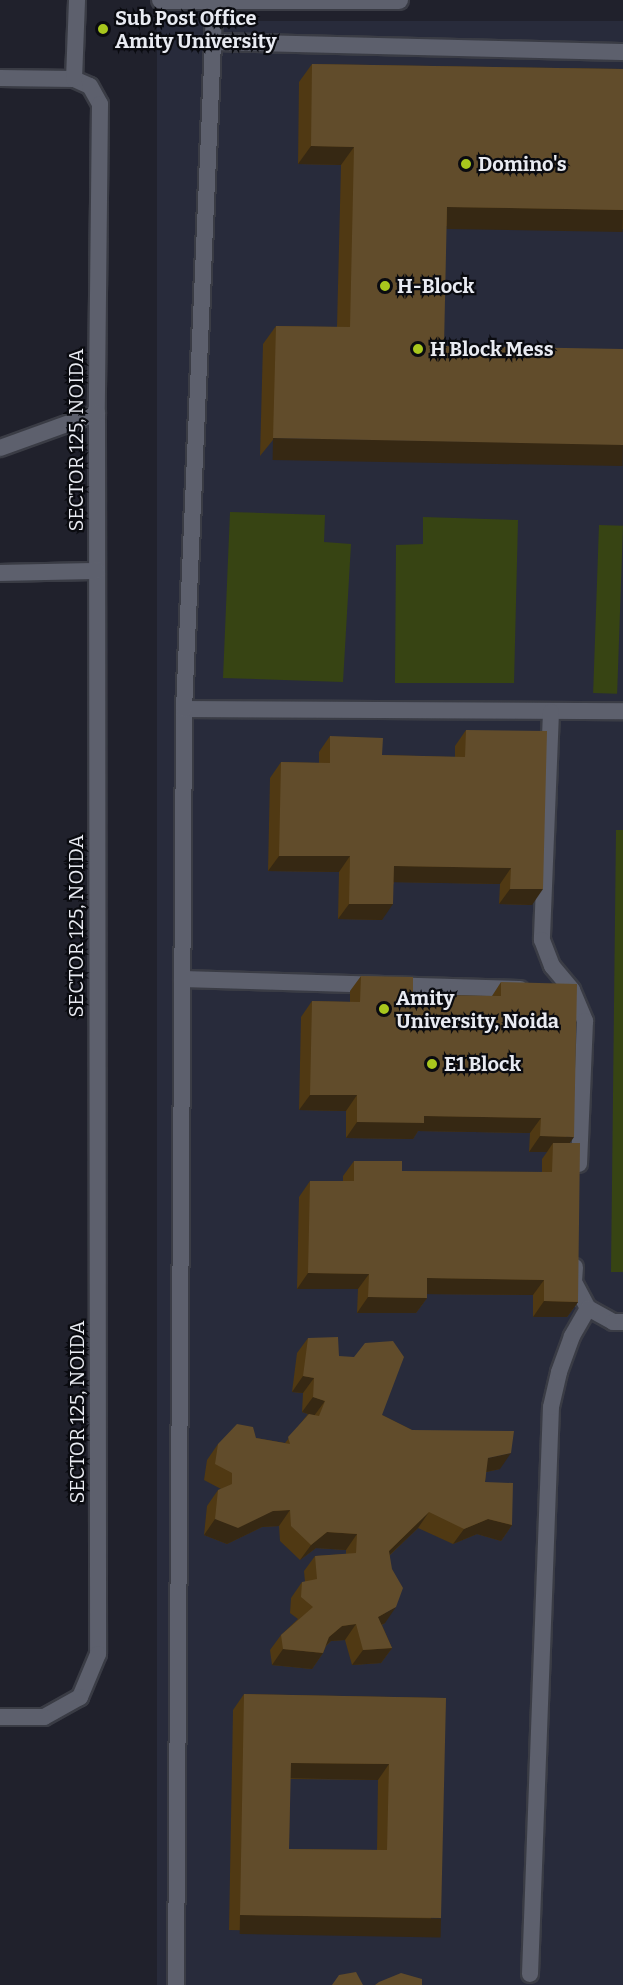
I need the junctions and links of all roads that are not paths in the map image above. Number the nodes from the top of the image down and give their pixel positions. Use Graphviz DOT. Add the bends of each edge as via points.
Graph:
graph roads {
  1 [pos="77,0"];
  2 [pos="162,0"];
  3 [pos="399,0"];
  4 [pos="213,2"];
  5 [pos="213,42"];
  6 [pos="623,52"];
  7 [pos="0,78"];
  8 [pos="74,79"];
  9 [pos="97,413"];
  10 [pos="0,448"];
  11 [pos="97,571"];
  12 [pos="0,573"];
  13 [pos="184,709"];
  14 [pos="623,711"];
  15 [pos="550,712"];
  16 [pos="182,979"];
  17 [pos="572,990"];
  18 [pos="579,1176"];
  19 [pos="576,1247"];
  20 [pos="588,1308"];
  21 [pos="623,1322"];
  22 [pos="0,1717"];
  23 [pos="530,1974"];
  24 [pos="176,1985"];
  1 -- 8 [label="lane"];
  2 -- 4 [label="street"];
  3 -- 4 [label="street"];
  4 -- 5 [label="lane"];
  5 -- 6 [label="lane"];
  5 -- 13 [label="lane"];
  7 -- 8 [label="lane"];
  8 -- 9 [label="lane, SECTOR 125, NOIDA" via="90,86 100,104"];
  9 -- 10 [label="lane"];
  9 -- 11 [label="lane, SECTOR 125, NOIDA"];
  11 -- 12 [label="lane"];
  11 -- 22 [label="lane, SECTOR 125, NOIDA" via="98,1654 80,1697 44,1717"];
  13 -- 15 [label="lane"];
  13 -- 16 [label="lane"];
  14 -- 15 [label="lane"];
  15 -- 17 [label="lane" via="542,940 552,966"];
  16 -- 17 [label="lane"];
  16 -- 24 [label="lane"];
  17 -- 18 [label="lane" via="585,1021"];
  19 -- 20 [label="lane" via="574,1282"];
  20 -- 21 [label="lane" via="613,1322"];
  20 -- 23 [label="lane" via="572,1336 552,1407"];
}
